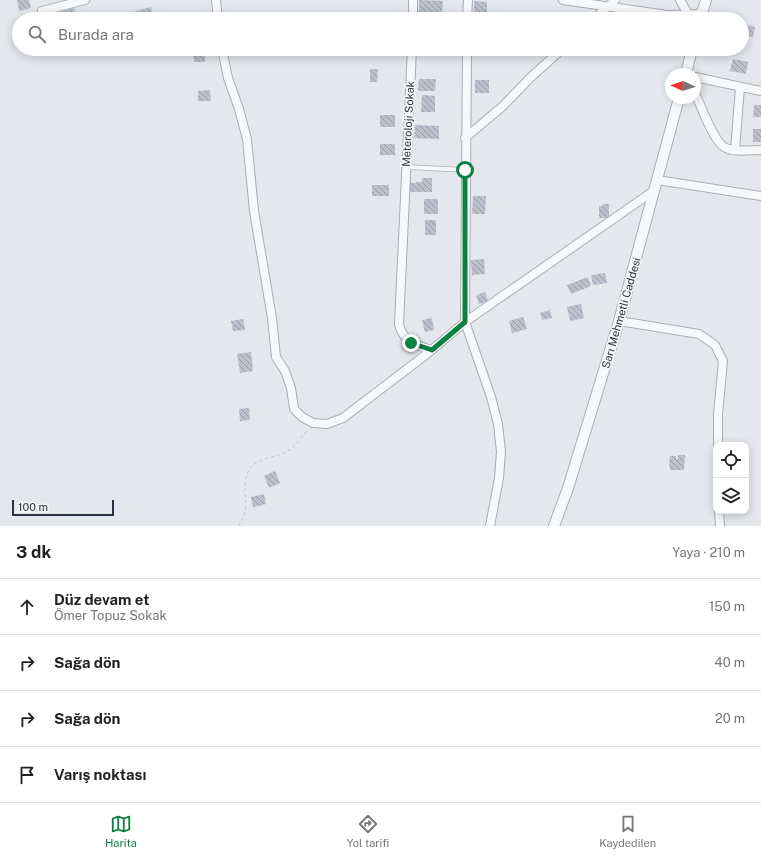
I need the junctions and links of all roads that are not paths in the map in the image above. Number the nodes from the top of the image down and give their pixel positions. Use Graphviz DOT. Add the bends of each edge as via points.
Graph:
graph roads {
  1 [pos="85,0"];
  2 [pos="216,0"];
  3 [pos="414,0"];
  4 [pos="468,0"];
  5 [pos="563,0"];
  6 [pos="615,0"];
  7 [pos="680,0"];
  8 [pos="706,0"];
  9 [pos="608,6"];
  10 [pos="42,11"];
  11 [pos="217,12"];
  12 [pos="413,12"];
  13 [pos="467,12"];
  14 [pos="602,12"];
  15 [pos="652,12"];
  16 [pos="687,12"];
  17 [pos="702,12"];
  18 [pos="223,56"];
  19 [pos="412,56"];
  20 [pos="467,56"];
  21 [pos="554,56"];
  22 [pos="690,56"];
  23 [pos="687,68"];
  24 [pos="701,78"];
  25 [pos="740,87"];
  26 [pos="761,91"];
  27 [pos="677,104"];
  28 [pos="700,104"];
  29 [pos="465,138"];
  30 [pos="736,150"];
  31 [pos="761,150"];
  32 [pos="406,168"];
  33 [pos="465,170"];
  34 [pos="657,180"];
  35 [pos="655,190"];
  36 [pos="761,196"];
  37 [pos="620,321"];
  38 [pos="465,322"];
  39 [pos="432,350"];
  40 [pos="718,442"];
  41 [pos="719,514"];
  42 [pos="490,526"];
  43 [pos="554,526"];
  44 [pos="720,526"];
  1 -- 10 [label="street"];
  2 -- 11 [label="street"];
  3 -- 12 [label="street"];
  4 -- 13 [label="street"];
  5 -- 9 [label="street"];
  6 -- 9 [label="street"];
  7 -- 16 [label="street"];
  8 -- 17 [label="street"];
  9 -- 14 [label="street"];
  9 -- 15 [label="street"];
  18 -- 39 [label="street" via="247,139 254,210 276,357 285,371 294,409 302,417 313,422 327,424 343,418"];
  19 -- 32 [label="street, Meteroloji Sokak"];
  20 -- 29 [label="street"];
  21 -- 29 [label="street" via="503,106"];
  22 -- 23 [label="street"];
  24 -- 25 [label="street"];
  25 -- 26 [label="street"];
  25 -- 30 [label="street"];
  27 -- 34 [label="street, Sarı Mehmetli Caddesi"];
  28 -- 30 [label="street" via="719,143"];
  29 -- 33 [label="street"];
  30 -- 31 [label="street"];
  32 -- 33 [label="lane"];
  32 -- 39 [label="street, Meteroloji Sokak" via="399,324 401,333 407,340"];
  33 -- 38 [label="street"];
  34 -- 35 [label="street, Sarı Mehmetli Caddesi"];
  34 -- 36 [label="street"];
  35 -- 37 [label="street, Sarı Mehmetli Caddesi"];
  35 -- 38 [label="street"];
  37 -- 40 [label="street" via="699,334 715,345 722,361"];
  37 -- 43 [label="street, Sarı Mehmetli Caddesi"];
  38 -- 39 [label="street"];
  38 -- 42 [label="street" via="498,424 501,452 499,478"];
  41 -- 44 [label="street"];
}
